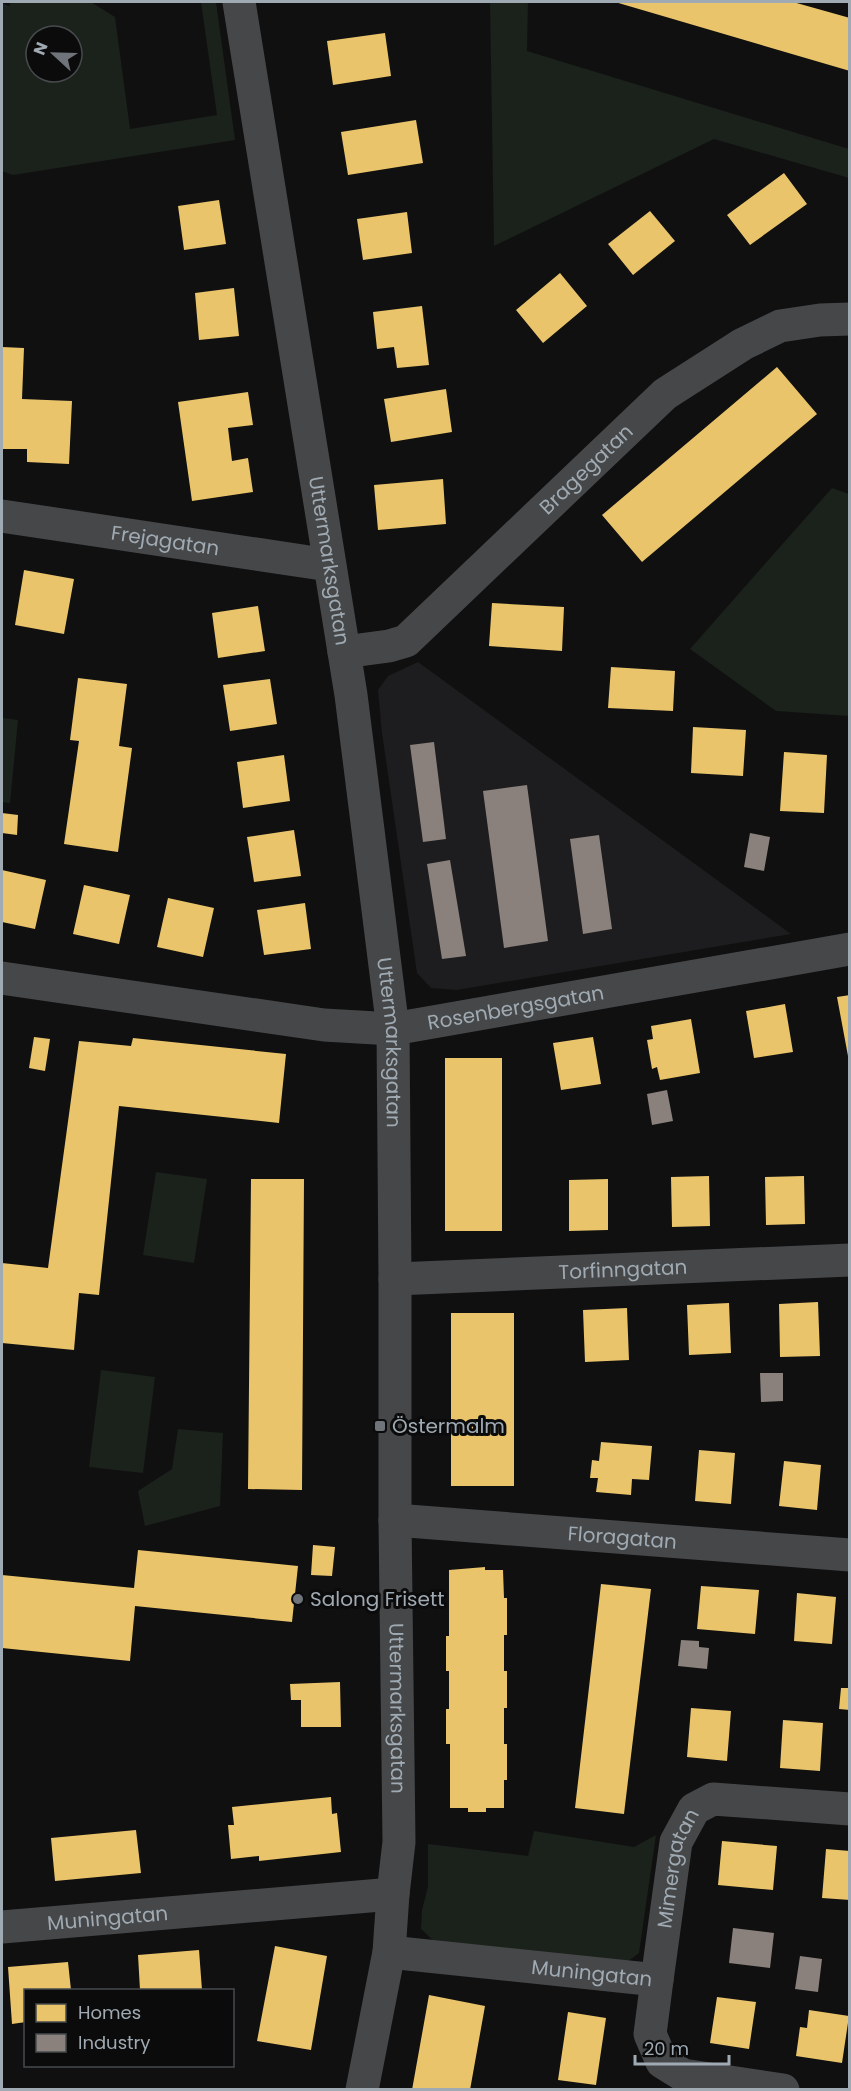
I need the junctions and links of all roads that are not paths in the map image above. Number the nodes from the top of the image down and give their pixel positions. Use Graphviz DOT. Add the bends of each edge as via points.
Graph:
graph roads {
  1 [pos="239,2"];
  2 [pos="849,319"];
  3 [pos="2,516"];
  4 [pos="329,565"];
  5 [pos="344,652"];
  6 [pos="849,949"];
  7 [pos="2,978"];
  8 [pos="393,1029"];
  9 [pos="849,1260"];
  10 [pos="395,1279"];
  11 [pos="394,1520"];
  12 [pos="849,1555"];
  13 [pos="849,1809"];
  14 [pos="393,1894"];
  15 [pos="2,1927"];
  16 [pos="389,1952"];
  17 [pos="657,1980"];
  18 [pos="362,2090"];
  19 [pos="783,2090"];
  1 -- 4 [label="street, Uttermarksgatan"];
  2 -- 5 [label="street, Bragegatan" via="780,326 743,344 665,394 406,641"];
  3 -- 4 [label="street, Frejagatan"];
  4 -- 5 [label="street, Uttermarksgatan"];
  5 -- 8 [label="street, Uttermarksgatan"];
  6 -- 8 [label="street, Rosenbergsgatan"];
  7 -- 8 [label="street, Rosenbergsgatan" via="324,1025"];
  8 -- 10 [label="street, Uttermarksgatan"];
  9 -- 10 [label="street, Torfinngatan"];
  10 -- 11 [label="street, Uttermarksgatan"];
  11 -- 12 [label="street, Floragatan"];
  11 -- 14 [label="street, Uttermarksgatan" via="399,1842"];
  13 -- 17 [label="street, Mimergatan" via="713,1799 694,1809 676,1842"];
  14 -- 15 [label="street, Muningatan"];
  14 -- 16 [label="street, Uttermarksgatan"];
  16 -- 17 [label="street, Muningatan"];
  16 -- 18 [label="street, Uttermarksgatan"];
  17 -- 19 [label="street, Muningatan" via="650,2034 662,2062 683,2075"];
}
